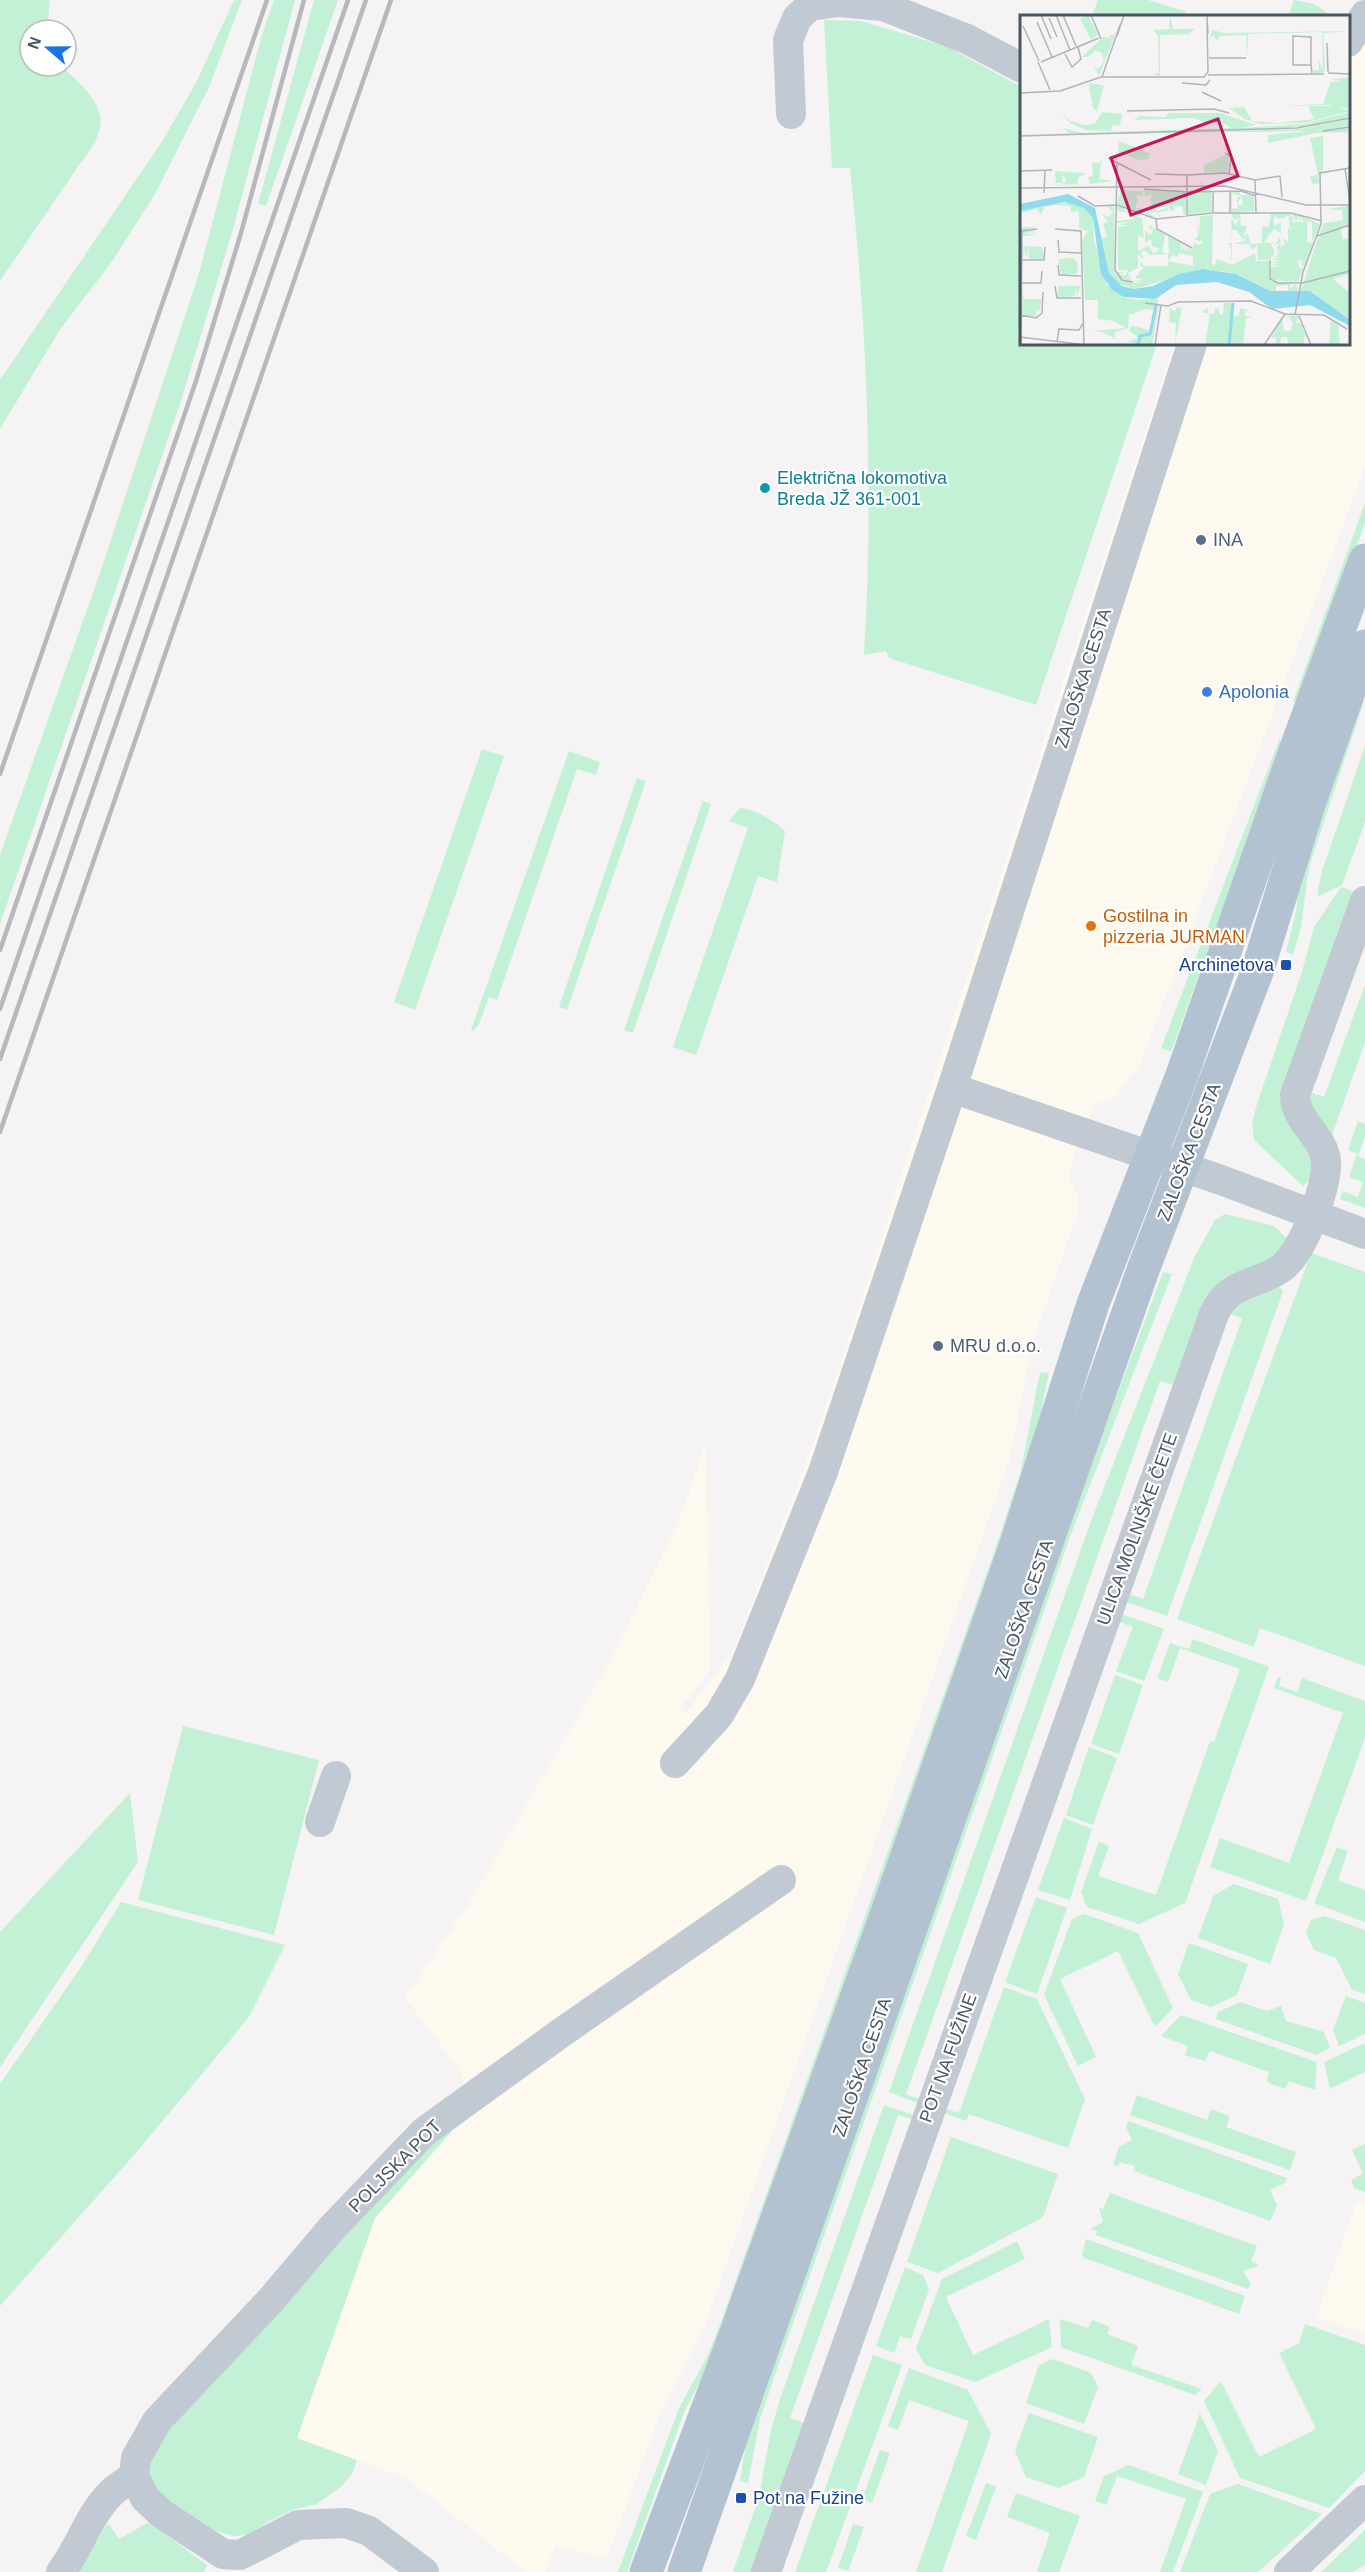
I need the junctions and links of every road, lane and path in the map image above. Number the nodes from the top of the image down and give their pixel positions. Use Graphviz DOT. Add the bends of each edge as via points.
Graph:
graph roads {
  1 [pos="797,6"];
  2 [pos="1365,15"];
  3 [pos="1350,39"];
  4 [pos="1020,67"];
  5 [pos="791,114"];
  6 [pos="1192,345"];
  7 [pos="1365,560"];
  8 [pos="1365,646"];
  9 [pos="1365,901"];
  10 [pos="952,1088"];
  11 [pos="1149,1156"];
  12 [pos="1182,1167"];
  13 [pos="1313,1214"];
  14 [pos="1365,1234"];
  15 [pos="675,1763"];
  16 [pos="336,1776"];
  17 [pos="320,1822"];
  18 [pos="781,1880"];
  19 [pos="1011,1883"];
  20 [pos="134,2476"];
  21 [pos="1365,2500"];
  22 [pos="61,2572"];
  23 [pos="424,2572"];
  24 [pos="646,2572"];
  25 [pos="684,2572"];
  26 [pos="766,2572"];
  27 [pos="1289,2572"];
  1 -- 4 [label="street" via="839,2 883,6 967,39"];
  1 -- 5 [label="street" via="788,40"];
  2 -- 3 [label="street"];
  6 -- 10 [label="street, ZALOŠKA CESTA"];
  7 -- 11 [label="main road, ZALOŠKA CESTA" via="1182,1076"];
  8 -- 12 [label="main road, ZALOŠKA CESTA" via="1309,804 1257,972"];
  9 -- 13 [label="street, ULICA MOLNIŠKE ČETE" via="1295,1095 1297,1111 1326,1160 1325,1179"];
  10 -- 11 [label="street, ZALOŠKA CESTA"];
  10 -- 15 [label="street" via="823,1472 740,1679 719,1715"];
  11 -- 12 [label="street"];
  11 -- 24 [label="main road, ZALOŠKA CESTA" via="1093,1304 1016,1544 886,1915"];
  12 -- 13 [label="street"];
  12 -- 25 [label="main road, ZALOŠKA CESTA"];
  13 -- 14 [label="street"];
  13 -- 19 [label="street, ULICA MOLNIŠKE ČETE" via="1291,1260 1274,1273 1228,1293 1214,1314"];
  16 -- 17 [label="street"];
  18 -- 20 [label="street, POLJSKA POT" via="424,2132 157,2421 136,2458"];
  19 -- 26 [label="street, POT NA FUŽINE"];
  20 -- 22 [label="street" via="111,2493"];
  20 -- 23 [label="street" via="145,2498 162,2514 223,2554 240,2555 298,2525 346,2523 369,2530"];
  21 -- 27 [label="street"];
}
